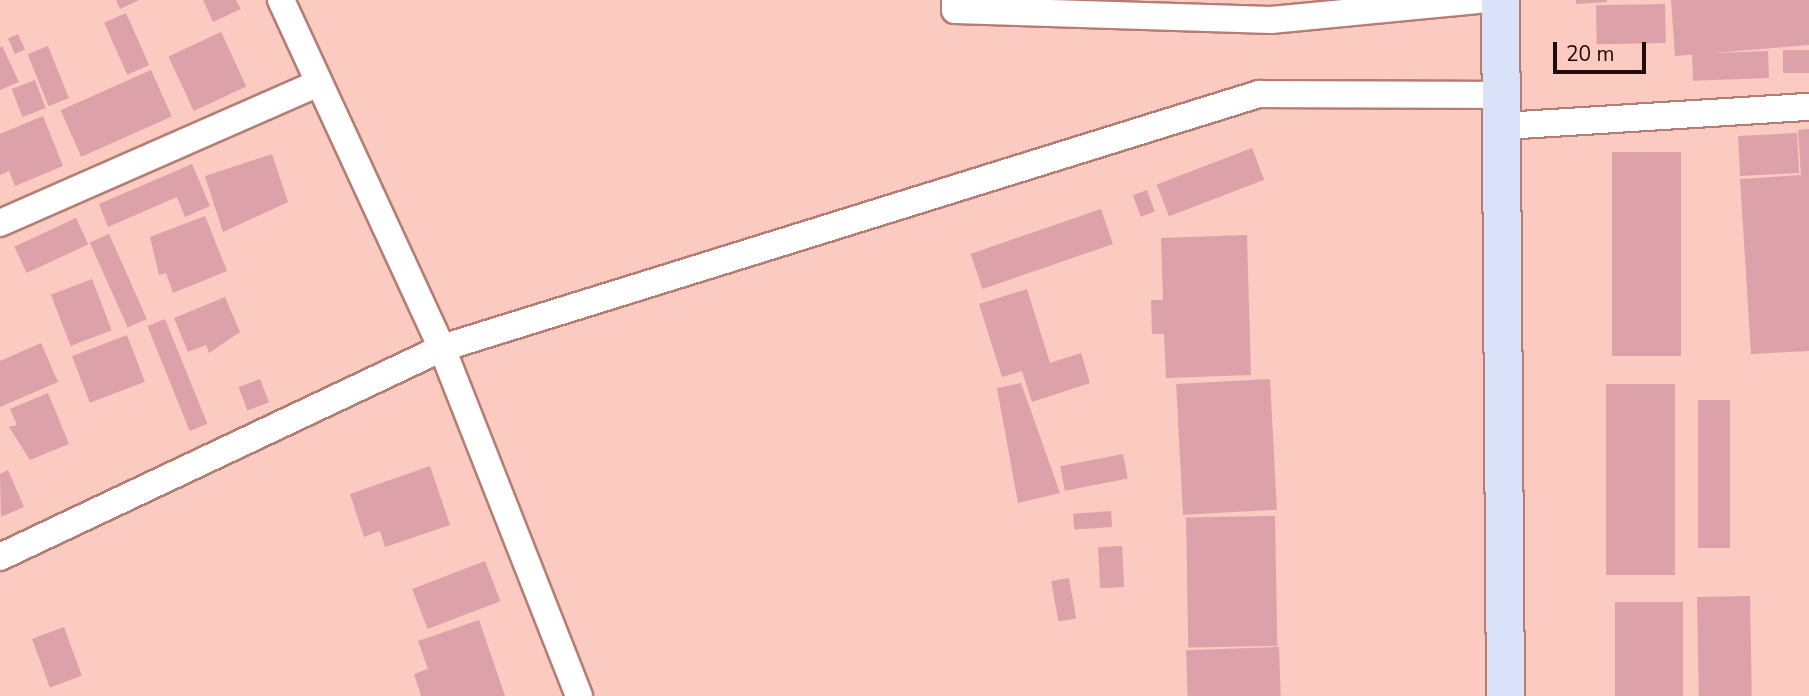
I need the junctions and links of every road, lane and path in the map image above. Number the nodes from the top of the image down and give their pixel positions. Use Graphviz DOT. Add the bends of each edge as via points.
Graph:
graph roads {
  1 [pos="281,0"];
  2 [pos="955,0"];
  3 [pos="1478,0"];
  4 [pos="1500,0"];
  5 [pos="1400,4"];
  6 [pos="317,84"];
  7 [pos="1809,107"];
  8 [pos="1503,111"];
  9 [pos="0,223"];
  10 [pos="442,348"];
  11 [pos="0,557"];
  12 [pos="579,696"];
  13 [pos="1505,696"];
  1 -- 6 [label="street"];
  2 -- 5 [label="street" via="955,10 1271,20"];
  3 -- 5 [label="street"];
  4 -- 8 [label="main road"];
  6 -- 9 [label="street"];
  6 -- 10 [label="street"];
  7 -- 8 [label="street"];
  8 -- 10 [label="street" via="1259,94"];
  8 -- 13 [label="main road"];
  10 -- 11 [label="street"];
  10 -- 12 [label="street"];
}
